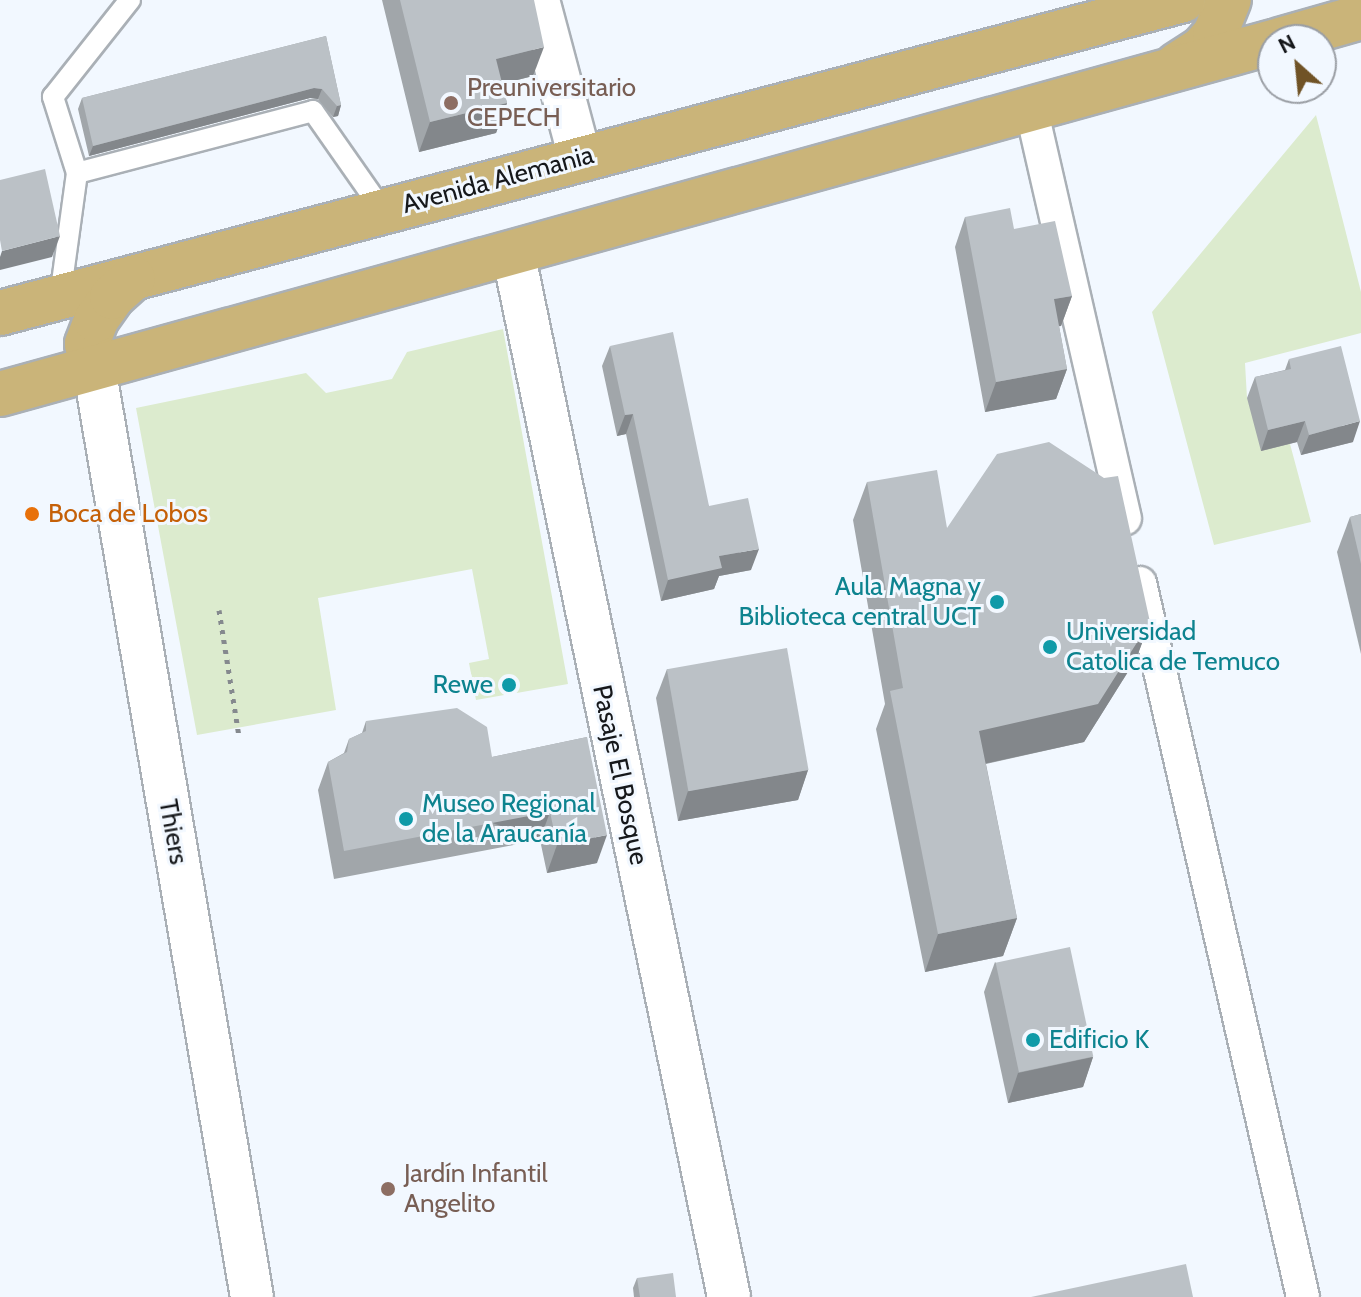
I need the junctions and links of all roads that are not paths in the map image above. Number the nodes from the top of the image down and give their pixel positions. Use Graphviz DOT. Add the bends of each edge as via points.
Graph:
graph roads {
  1 [pos="130,0"];
  2 [pos="538,0"];
  3 [pos="1183,0"];
  4 [pos="1229,0"];
  5 [pos="1079,13"];
  6 [pos="1361,17"];
  7 [pos="1336,24"];
  8 [pos="1257,46"];
  9 [pos="1164,72"];
  10 [pos="1031,108"];
  11 [pos="580,158"];
  12 [pos="77,173"];
  13 [pos="383,211"];
  14 [pos="513,252"];
  15 [pos="133,278"];
  16 [pos="60,297"];
  17 [pos="0,313"];
  18 [pos="94,367"];
  19 [pos="0,394"];
  20 [pos="252,1297"];
  21 [pos="729,1297"];
  22 [pos="1303,1297"];
  1 -- 12 [label="lane" via="53,97"];
  2 -- 11 [label="street"];
  3 -- 5 [label="main road, Avenida Alemania"];
  4 -- 9 [label="main road" via="1215,34 1202,49"];
  5 -- 11 [label="main road, Avenida Alemania"];
  6 -- 7 [label="main road"];
  8 -- 9 [label="main road"];
  9 -- 10 [label="main road"];
  10 -- 14 [label="main road"];
  10 -- 22 [label="street"];
  11 -- 13 [label="main road, Avenida Alemania"];
  12 -- 13 [label="lane" via="313,111"];
  12 -- 16 [label="lane"];
  13 -- 15 [label="main road, Avenida Alemania"];
  14 -- 18 [label="main road"];
  14 -- 21 [label="street, Pasaje El Bosque"];
  15 -- 16 [label="main road, Avenida Alemania"];
  15 -- 18 [label="main road" via="96,320 87,344"];
  16 -- 17 [label="main road, Avenida Alemania"];
  18 -- 19 [label="main road"];
  18 -- 20 [label="street, Thiers"];
}
